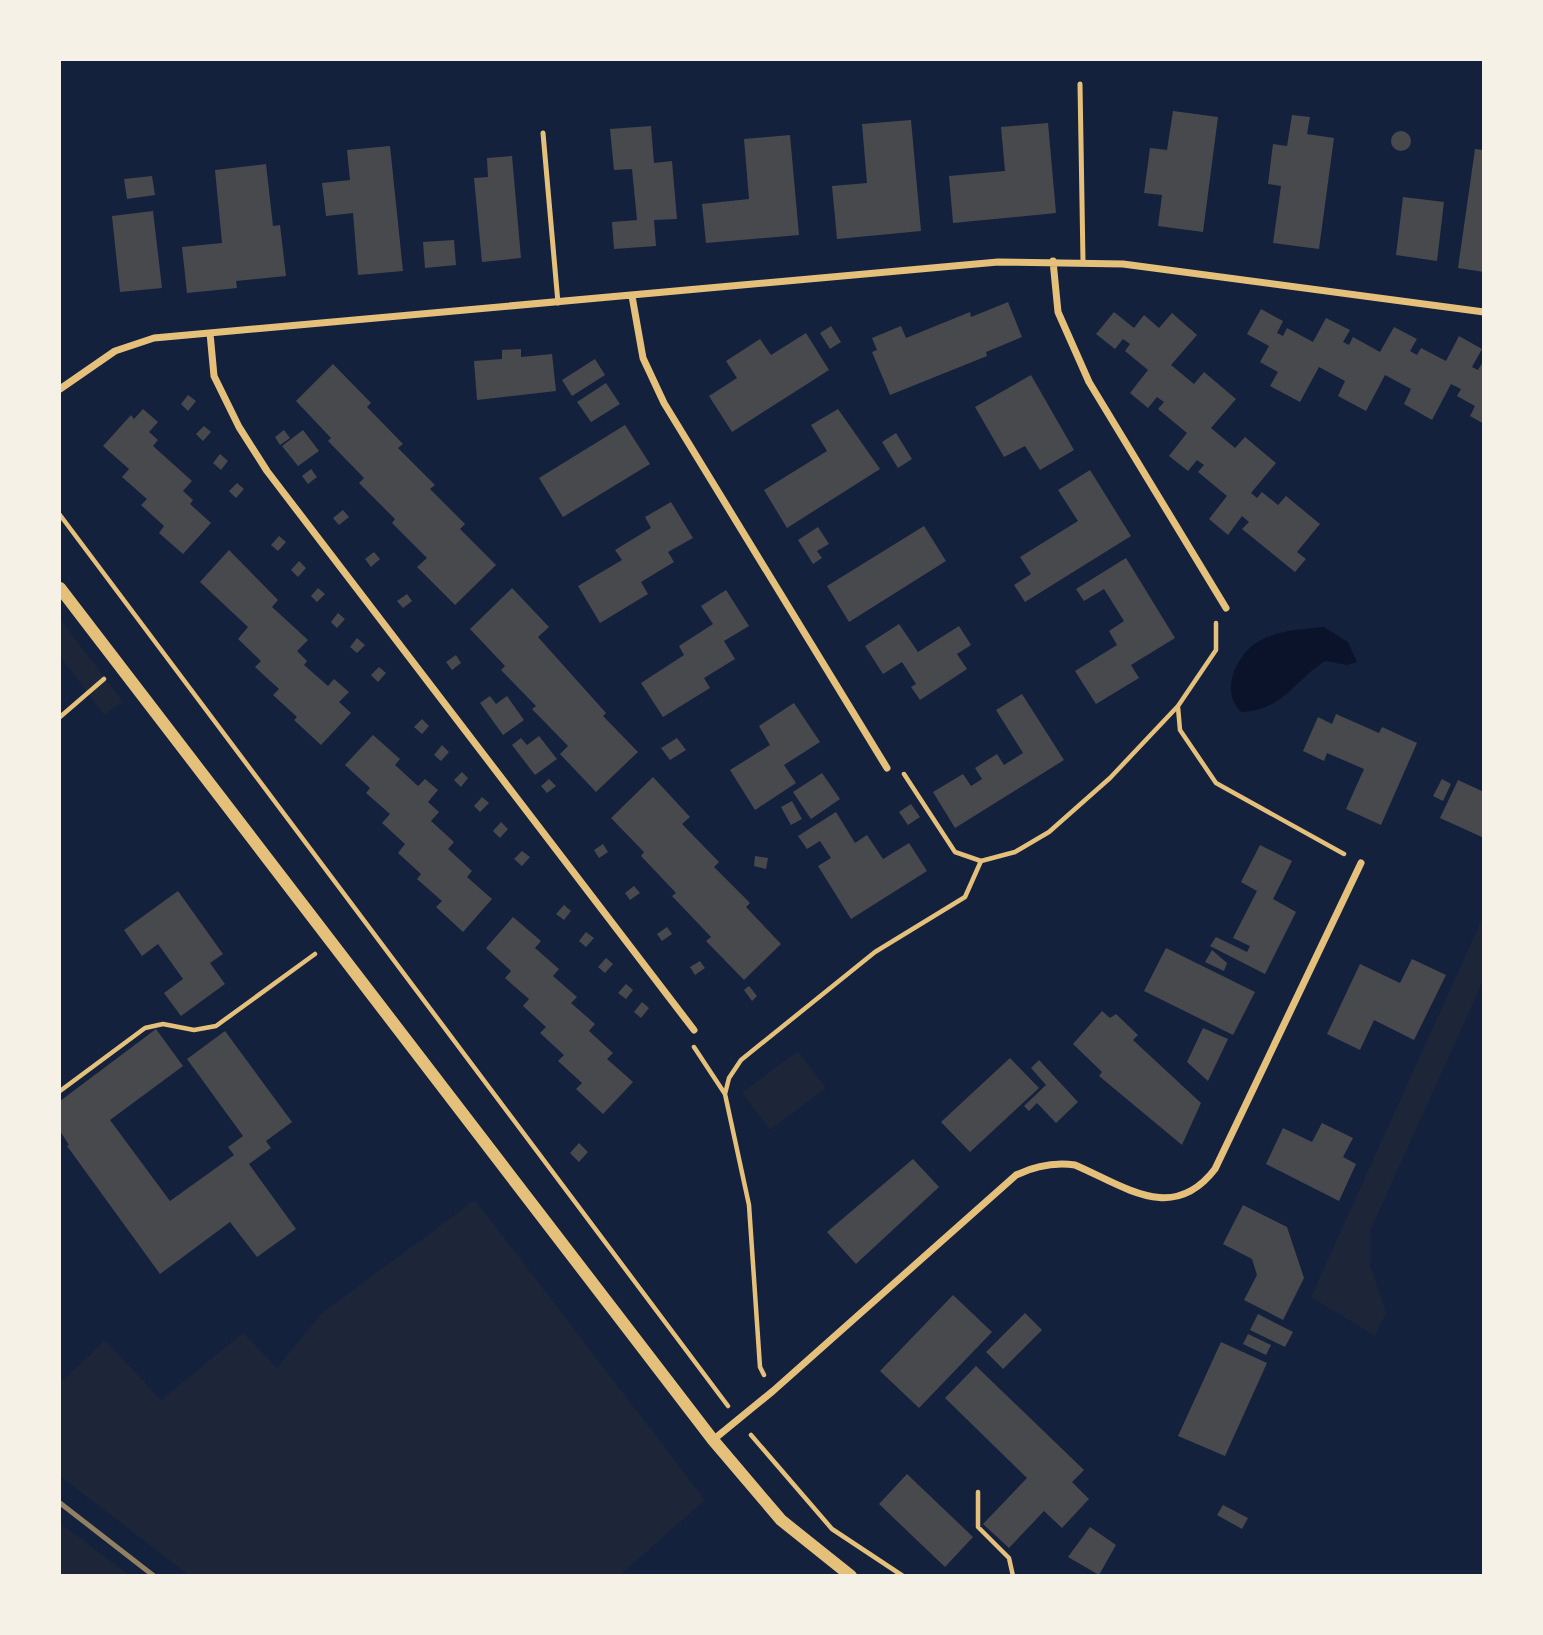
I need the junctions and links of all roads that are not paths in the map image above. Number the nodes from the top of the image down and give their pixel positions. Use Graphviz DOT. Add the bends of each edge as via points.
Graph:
graph roads {
  1 [pos="1080,84"];
  2 [pos="543,133"];
  3 [pos="1053,261"];
  4 [pos="1083,261"];
  5 [pos="632,296"];
  6 [pos="558,303"];
  7 [pos="1483,312"];
  8 [pos="210,332"];
  9 [pos="60,388"];
  10 [pos="60,588"];
  11 [pos="1226,608"];
  12 [pos="887,768"];
  13 [pos="1361,863"];
  14 [pos="694,1030"];
  15 [pos="713,1440"];
  16 [pos="851,1576"];
  1 -- 4 [label="lane"];
  2 -- 6 [label="lane"];
  3 -- 4 [label="street"];
  3 -- 5 [label="street" via="998,262"];
  3 -- 11 [label="street" via="1058,312 1089,382"];
  4 -- 7 [label="street"];
  5 -- 6 [label="street"];
  5 -- 12 [label="street" via="643,358 663,403"];
  6 -- 8 [label="street"];
  8 -- 9 [label="street" via="134,343"];
  8 -- 14 [label="street" via="214,376 239,428 267,471"];
  10 -- 15 [label="street"];
  13 -- 15 [label="street" via="1215,1169 1198,1189 1178,1197 1152,1198 1075,1165 1028,1169 1004,1183"];
  15 -- 16 [label="street" via="781,1520"];
}
